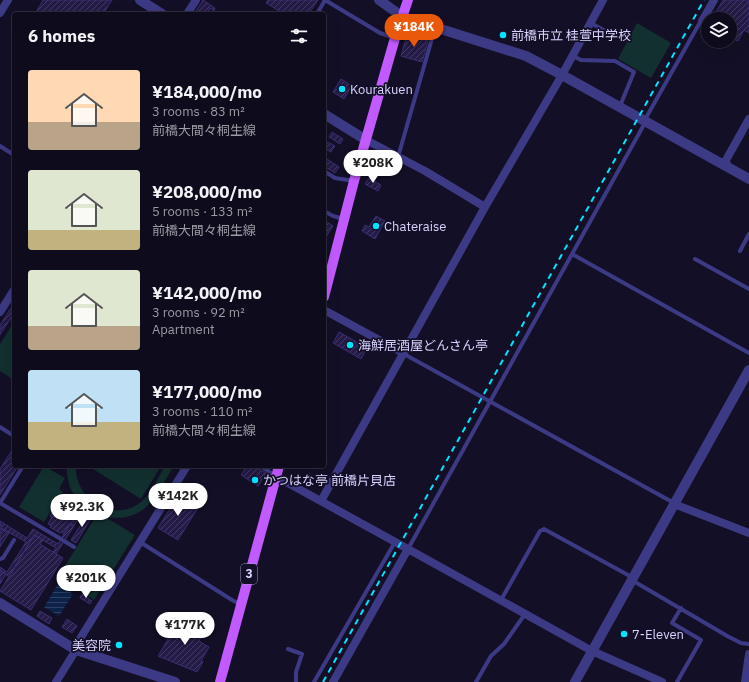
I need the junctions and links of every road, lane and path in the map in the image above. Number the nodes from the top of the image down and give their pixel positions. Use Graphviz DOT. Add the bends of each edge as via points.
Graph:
graph roads {
  1 [pos="8,0"];
  2 [pos="140,0"];
  3 [pos="196,0"];
  4 [pos="325,0"];
  5 [pos="379,0"];
  6 [pos="408,0"];
  7 [pos="714,0"];
  8 [pos="601,1"];
  9 [pos="153,4"];
  10 [pos="160,12"];
  11 [pos="188,12"];
  12 [pos="318,12"];
  13 [pos="707,12"];
  14 [pos="0,13"];
  15 [pos="402,17"];
  16 [pos="701,22"];
  17 [pos="591,23"];
  18 [pos="435,27"];
  19 [pos="612,35"];
  20 [pos="395,38"];
  21 [pos="572,56"];
  22 [pos="562,75"];
  23 [pos="619,107"];
  24 [pos="326,115"];
  25 [pos="749,119"];
  26 [pos="646,121"];
  27 [pos="366,140"];
  28 [pos="0,146"];
  29 [pos="12,154"];
  30 [pos="398,157"];
  31 [pos="727,166"];
  32 [pos="326,172"];
  33 [pos="749,179"];
  34 [pos="354,181"];
  35 [pos="486,207"];
  36 [pos="326,212"];
  37 [pos="345,219"];
  38 [pos="749,234"];
  39 [pos="740,251"];
  40 [pos="572,254"];
  41 [pos="695,259"];
  42 [pos="749,289"];
  43 [pos="326,290"];
  44 [pos="12,293"];
  45 [pos="1,307"];
  46 [pos="326,311"];
  47 [pos="749,353"];
  48 [pos="403,354"];
  49 [pos="749,370"];
  50 [pos="490,401"];
  51 [pos="0,427"];
  52 [pos="12,435"];
  53 [pos="22,468"];
  54 [pos="186,468"];
  55 [pos="264,468"];
  56 [pos="279,468"];
  57 [pos="276,477"];
  58 [pos="321,501"];
  59 [pos="0,503"];
  60 [pos="674,504"];
  61 [pos="749,533"];
  62 [pos="14,540"];
  63 [pos="140,542"];
  64 [pos="396,542"];
  65 [pos="74,547"];
  66 [pos="408,548"];
  67 [pos="0,559"];
  68 [pos="632,579"];
  69 [pos="501,600"];
  70 [pos="0,604"];
  71 [pos="241,604"];
  72 [pos="681,608"];
  73 [pos="525,614"];
  74 [pos="749,644"];
  75 [pos="288,649"];
  76 [pos="76,650"];
  77 [pos="592,651"];
  78 [pos="749,654"];
  79 [pos="56,682"];
  80 [pos="175,682"];
  81 [pos="220,682"];
  82 [pos="296,682"];
  83 [pos="314,682"];
  84 [pos="333,682"];
  85 [pos="476,682"];
  86 [pos="574,682"];
  87 [pos="662,682"];
  88 [pos="677,682"];
  89 [pos="745,682"];
  1 -- 14 [label="street"];
  2 -- 9 [label="street"];
  3 -- 11 [label="street"];
  4 -- 12 [label="lane"];
  4 -- 20 [label="lane" via="380,33"];
  5 -- 15 [label="street"];
  6 -- 15 [label="main road"];
  7 -- 13 [label="street"];
  8 -- 17 [label="street"];
  9 -- 10 [label="street"];
  15 -- 18 [label="street"];
  15 -- 20 [label="main road"];
  16 -- 26 [label="lane"];
  17 -- 19 [label="lane"];
  17 -- 21 [label="street"];
  18 -- 22 [label="street" via="526,56"];
  18 -- 30 [label="lane"];
  20 -- 27 [label="main road"];
  21 -- 22 [label="street"];
  21 -- 23 [label="lane" via="581,60 616,60 634,72"];
  22 -- 23 [label="street"];
  22 -- 35 [label="street"];
  23 -- 26 [label="street"];
  24 -- 27 [label="street"];
  25 -- 31 [label="street" via="726,160"];
  26 -- 31 [label="street"];
  26 -- 40 [label="lane"];
  27 -- 30 [label="street"];
  27 -- 34 [label="main road"];
  28 -- 29 [label="lane"];
  30 -- 35 [label="street"];
  31 -- 33 [label="street"];
  32 -- 34 [label="lane" via="335,178"];
  34 -- 37 [label="main road"];
  35 -- 48 [label="street"];
  36 -- 37 [label="lane"];
  37 -- 43 [label="main road"];
  38 -- 39 [label="lane"];
  40 -- 47 [label="lane"];
  40 -- 50 [label="lane"];
  41 -- 42 [label="lane"];
  44 -- 45 [label="street"];
  46 -- 48 [label="street"];
  48 -- 50 [label="lane"];
  48 -- 58 [label="street"];
  49 -- 60 [label="street"];
  50 -- 60 [label="lane"];
  50 -- 66 [label="lane"];
  51 -- 52 [label="lane"];
  53 -- 59 [label="lane"];
  54 -- 63 [label="street"];
  55 -- 57 [label="lane"];
  56 -- 57 [label="main road, 3"];
  57 -- 58 [label="street"];
  57 -- 71 [label="main road, 3"];
  58 -- 64 [label="street"];
  59 -- 65 [label="lane"];
  60 -- 61 [label="street"];
  60 -- 68 [label="street"];
  62 -- 67 [label="lane"];
  63 -- 71 [label="lane"];
  63 -- 76 [label="street" via="78,642"];
  64 -- 66 [label="street"];
  64 -- 83 [label="lane"];
  66 -- 69 [label="street"];
  66 -- 84 [label="street"];
  68 -- 69 [label="lane" via="544,529 540,531"];
  68 -- 72 [label="lane"];
  68 -- 77 [label="street"];
  69 -- 73 [label="street"];
  70 -- 76 [label="street"];
  71 -- 81 [label="main road, 3"];
  72 -- 74 [label="lane" via="738,642"];
  72 -- 88 [label="lane" via="672,624 701,640"];
  73 -- 77 [label="street"];
  73 -- 85 [label="lane" via="504,644 491,656"];
  75 -- 82 [label="lane" via="302,654 296,672"];
  76 -- 79 [label="street"];
  76 -- 80 [label="street"];
  77 -- 86 [label="street"];
  77 -- 87 [label="street"];
  78 -- 89 [label="street"];
}
